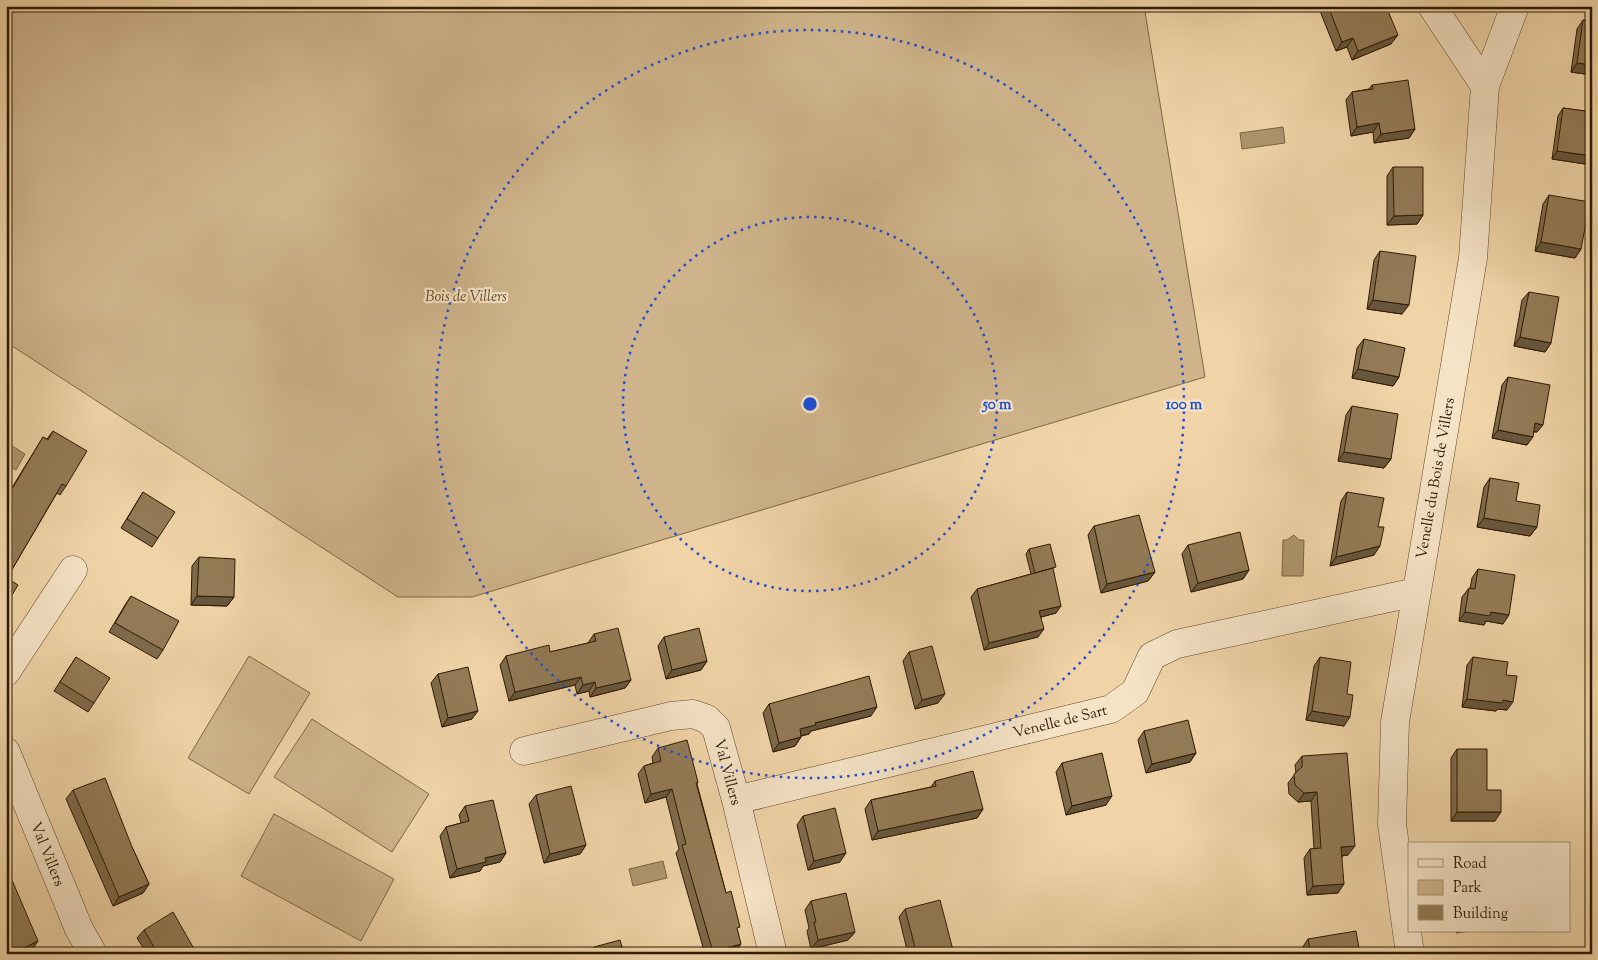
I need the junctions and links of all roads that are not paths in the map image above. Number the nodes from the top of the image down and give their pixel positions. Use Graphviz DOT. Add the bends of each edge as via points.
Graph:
graph roads {
  1 [pos="1432,6"];
  2 [pos="1515,6"];
  3 [pos="1485,86"];
  4 [pos="73,570"];
  5 [pos="1416,592"];
  6 [pos="6,672"];
  7 [pos="524,751"];
  8 [pos="6,752"];
  9 [pos="736,800"];
  10 [pos="93,954"];
  11 [pos="773,954"];
  12 [pos="1410,954"];
  1 -- 3 [label="street"];
  2 -- 3 [label="street, Venelle du Bois de Villers"];
  3 -- 5 [label="street, Venelle du Bois de Villers" via="1473,258"];
  4 -- 6 [label="street"];
  5 -- 9 [label="street, Venelle de Sart" via="1177,644 1152,656 1135,692 1111,709"];
  5 -- 12 [label="street, Venelle du Bois de Villers" via="1395,722 1392,824"];
  7 -- 9 [label="street, Val Villers" via="671,716 694,714 707,719 716,728"];
  8 -- 10 [label="street, Val Villers" via="79,929"];
  9 -- 11 [label="street, Val Villers"];
}
